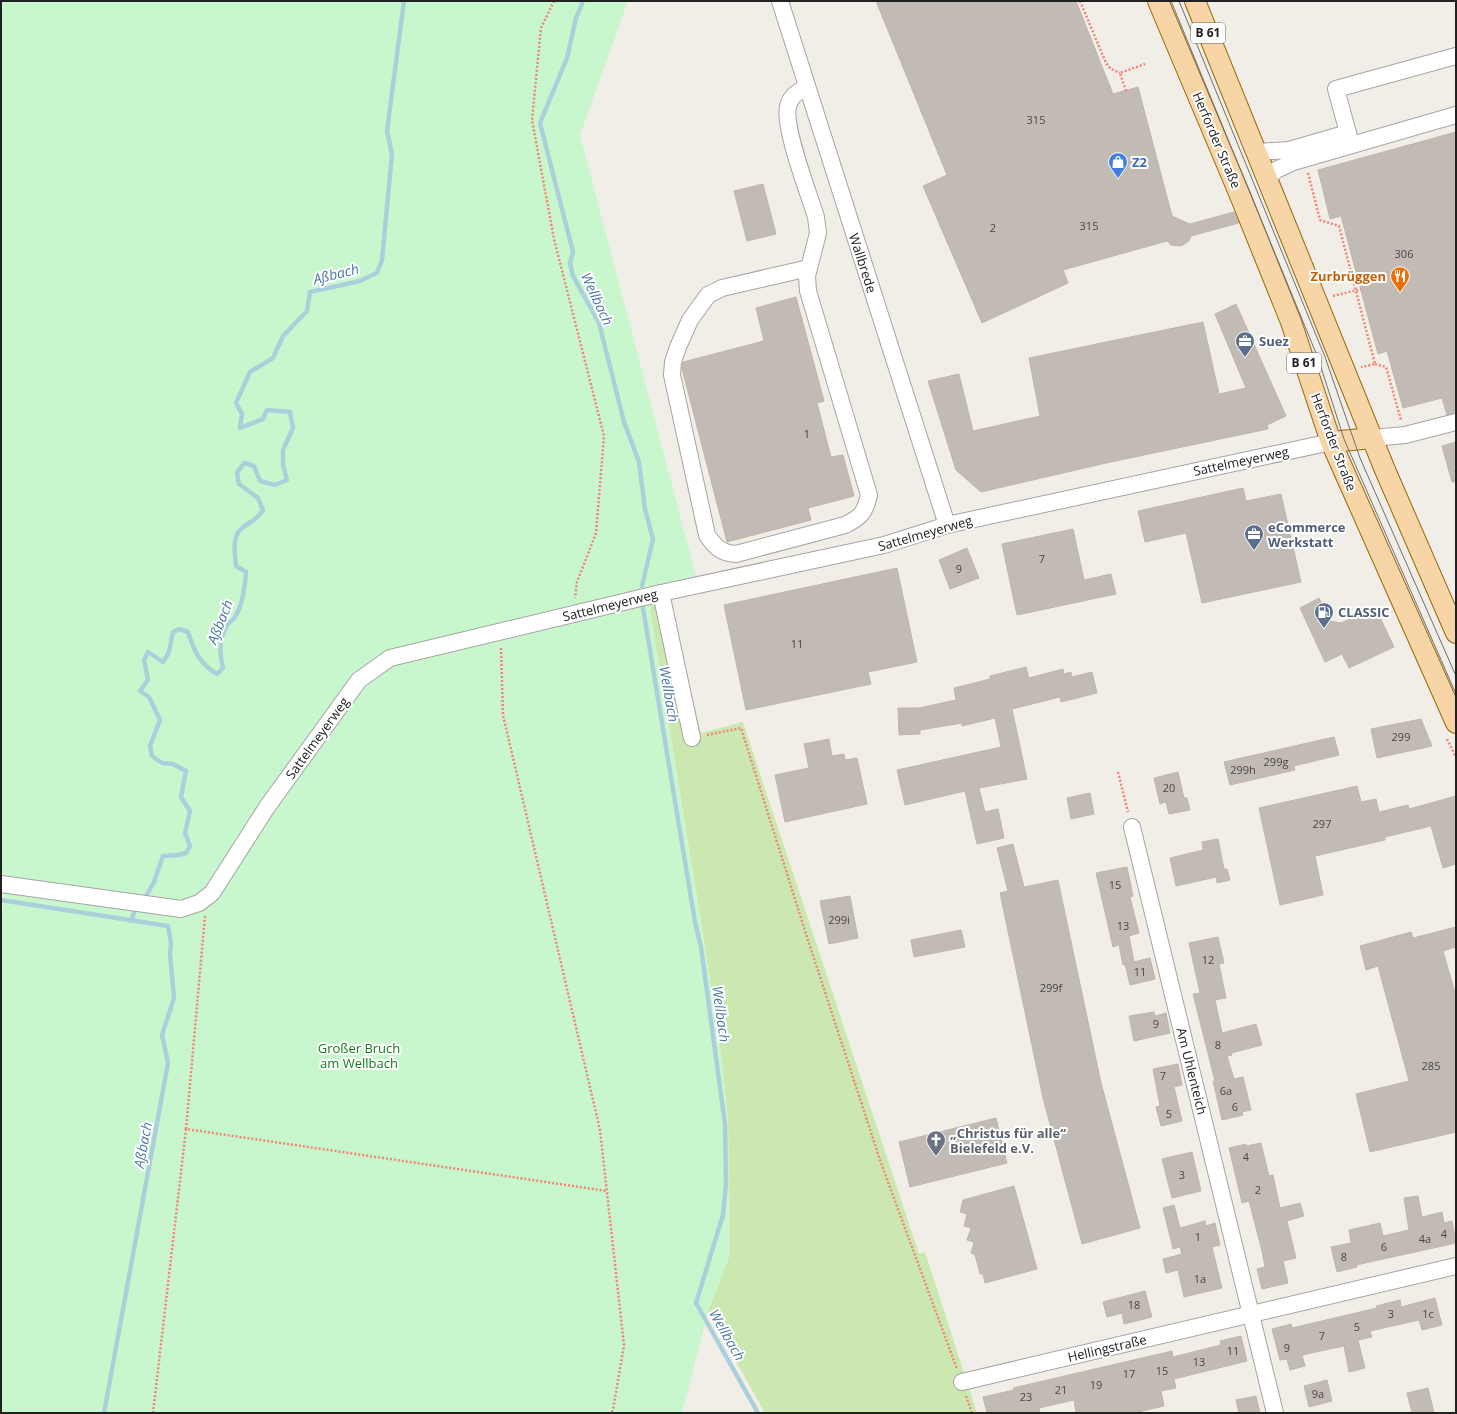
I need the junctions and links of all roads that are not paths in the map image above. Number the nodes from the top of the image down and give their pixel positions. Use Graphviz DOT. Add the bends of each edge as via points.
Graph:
graph roads {
  1 [pos="780,1"];
  2 [pos="1158,1"];
  3 [pos="1195,1"];
  4 [pos="1456,56"];
  5 [pos="806,87"];
  6 [pos="1456,115"];
  7 [pos="1349,138"];
  8 [pos="1256,152"];
  9 [pos="1267,179"];
  10 [pos="809,268"];
  11 [pos="1456,422"];
  12 [pos="1372,438"];
  13 [pos="1331,442"];
  14 [pos="947,525"];
  15 [pos="661,593"];
  16 [pos="1456,633"];
  17 [pos="1456,723"];
  18 [pos="692,738"];
  19 [pos="1132,827"];
  20 [pos="1,884"];
  21 [pos="1456,1266"];
  22 [pos="1252,1314"];
  23 [pos="962,1382"];
  24 [pos="1275,1413"];
  1 -- 5 [label="street, Wallbrede"];
  2 -- 13 [label="main road, Herforder Straße / B 61" via="1291,322"];
  3 -- 8 [label="main road, B 61"];
  4 -- 7 [label="street" via="1336,89"];
  5 -- 10 [label="street" via="792,96 787,107 787,126 816,217 818,233"];
  5 -- 14 [label="street, Wallbrede"];
  6 -- 7 [label="street"];
  7 -- 8 [label="street" via="1289,150"];
  7 -- 9 [label="street" via="1276,170"];
  8 -- 9 [label="main road, B 61"];
  9 -- 12 [label="main road, B 61"];
  10 -- 10 [label="street" via="808,291 869,495 866,509 858,519 845,525 736,554 724,553 707,535 672,374 673,362 690,320 708,295 722,288"];
  11 -- 12 [label="street" via="1405,435"];
  12 -- 13 [label="main road"];
  12 -- 16 [label="main road, B 61"];
  13 -- 14 [label="street, Sattelmeyerweg"];
  13 -- 17 [label="main road, Herforder Straße / B 61"];
  14 -- 15 [label="street, Sattelmeyerweg" via="884,545"];
  15 -- 18 [label="street"];
  15 -- 20 [label="street, Sattelmeyerweg" via="390,658 359,680 267,807 212,893 199,903 181,909"];
  19 -- 22 [label="street, Am Uhlenteich"];
  21 -- 22 [label="street, Hellingstraße"];
  22 -- 23 [label="street, Hellingstraße"];
  22 -- 24 [label="street"];
}
